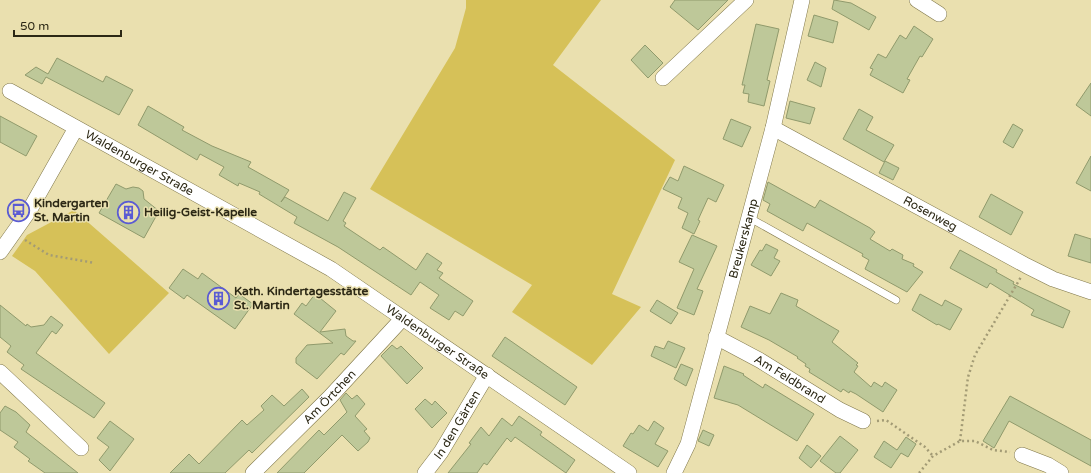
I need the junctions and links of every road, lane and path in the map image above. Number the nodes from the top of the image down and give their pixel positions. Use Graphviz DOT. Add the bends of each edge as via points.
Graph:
graph roads {
  1 [pos="746,0"];
  2 [pos="917,0"];
  3 [pos="798,2"];
  4 [pos="940,14"];
  5 [pos="663,78"];
  6 [pos="10,90"];
  7 [pos="76,128"];
  8 [pos="773,128"];
  9 [pos="748,217"];
  10 [pos="15,233"];
  11 [pos="1,250"];
  12 [pos="94,263"];
  13 [pos="1027,266"];
  14 [pos="1091,292"];
  15 [pos="896,300"];
  16 [pos="402,319"];
  17 [pos="716,337"];
  18 [pos="0,372"];
  19 [pos="487,375"];
  20 [pos="863,421"];
  21 [pos="960,441"];
  22 [pos="81,448"];
  23 [pos="1022,455"];
  24 [pos="933,456"];
  25 [pos="253,473"];
  26 [pos="425,473"];
  27 [pos="629,473"];
  28 [pos="674,473"];
  29 [pos="919,473"];
  30 [pos="1061,473"];
  1 -- 5 [label="street"];
  2 -- 4 [label="street"];
  3 -- 8 [label="street, Breukerskamp"];
  6 -- 7 [label="street, Waldenburger Straße"];
  7 -- 10 [label="street"];
  7 -- 16 [label="street, Waldenburger Straße" via="296,248 331,269"];
  8 -- 9 [label="street, Breukerskamp"];
  8 -- 13 [label="street, Rosenweg"];
  9 -- 15 [label="lane"];
  9 -- 17 [label="street, Breukerskamp"];
  10 -- 11 [label="street"];
  10 -- 12 [label="path" via="48,255"];
  13 -- 14 [label="street, Rosenweg" via="1053,280"];
  13 -- 21 [label="path" via="975,354 968,377"];
  16 -- 19 [label="street, Waldenburger Straße"];
  16 -- 25 [label="street, Am Örtchen" via="330,397"];
  17 -- 20 [label="street, Am Feldbrand"];
  17 -- 28 [label="street, Breukerskamp" via="688,444"];
  18 -- 22 [label="street"];
  19 -- 26 [label="street, In den Gärten" via="441,452"];
  19 -- 27 [label="street, Waldenburger Straße"];
  20 -- 24 [label="path" via="886,420"];
  21 -- 23 [label="path" via="975,440 993,450"];
  21 -- 24 [label="path"];
  23 -- 30 [label="street"];
  24 -- 29 [label="path"];
}
